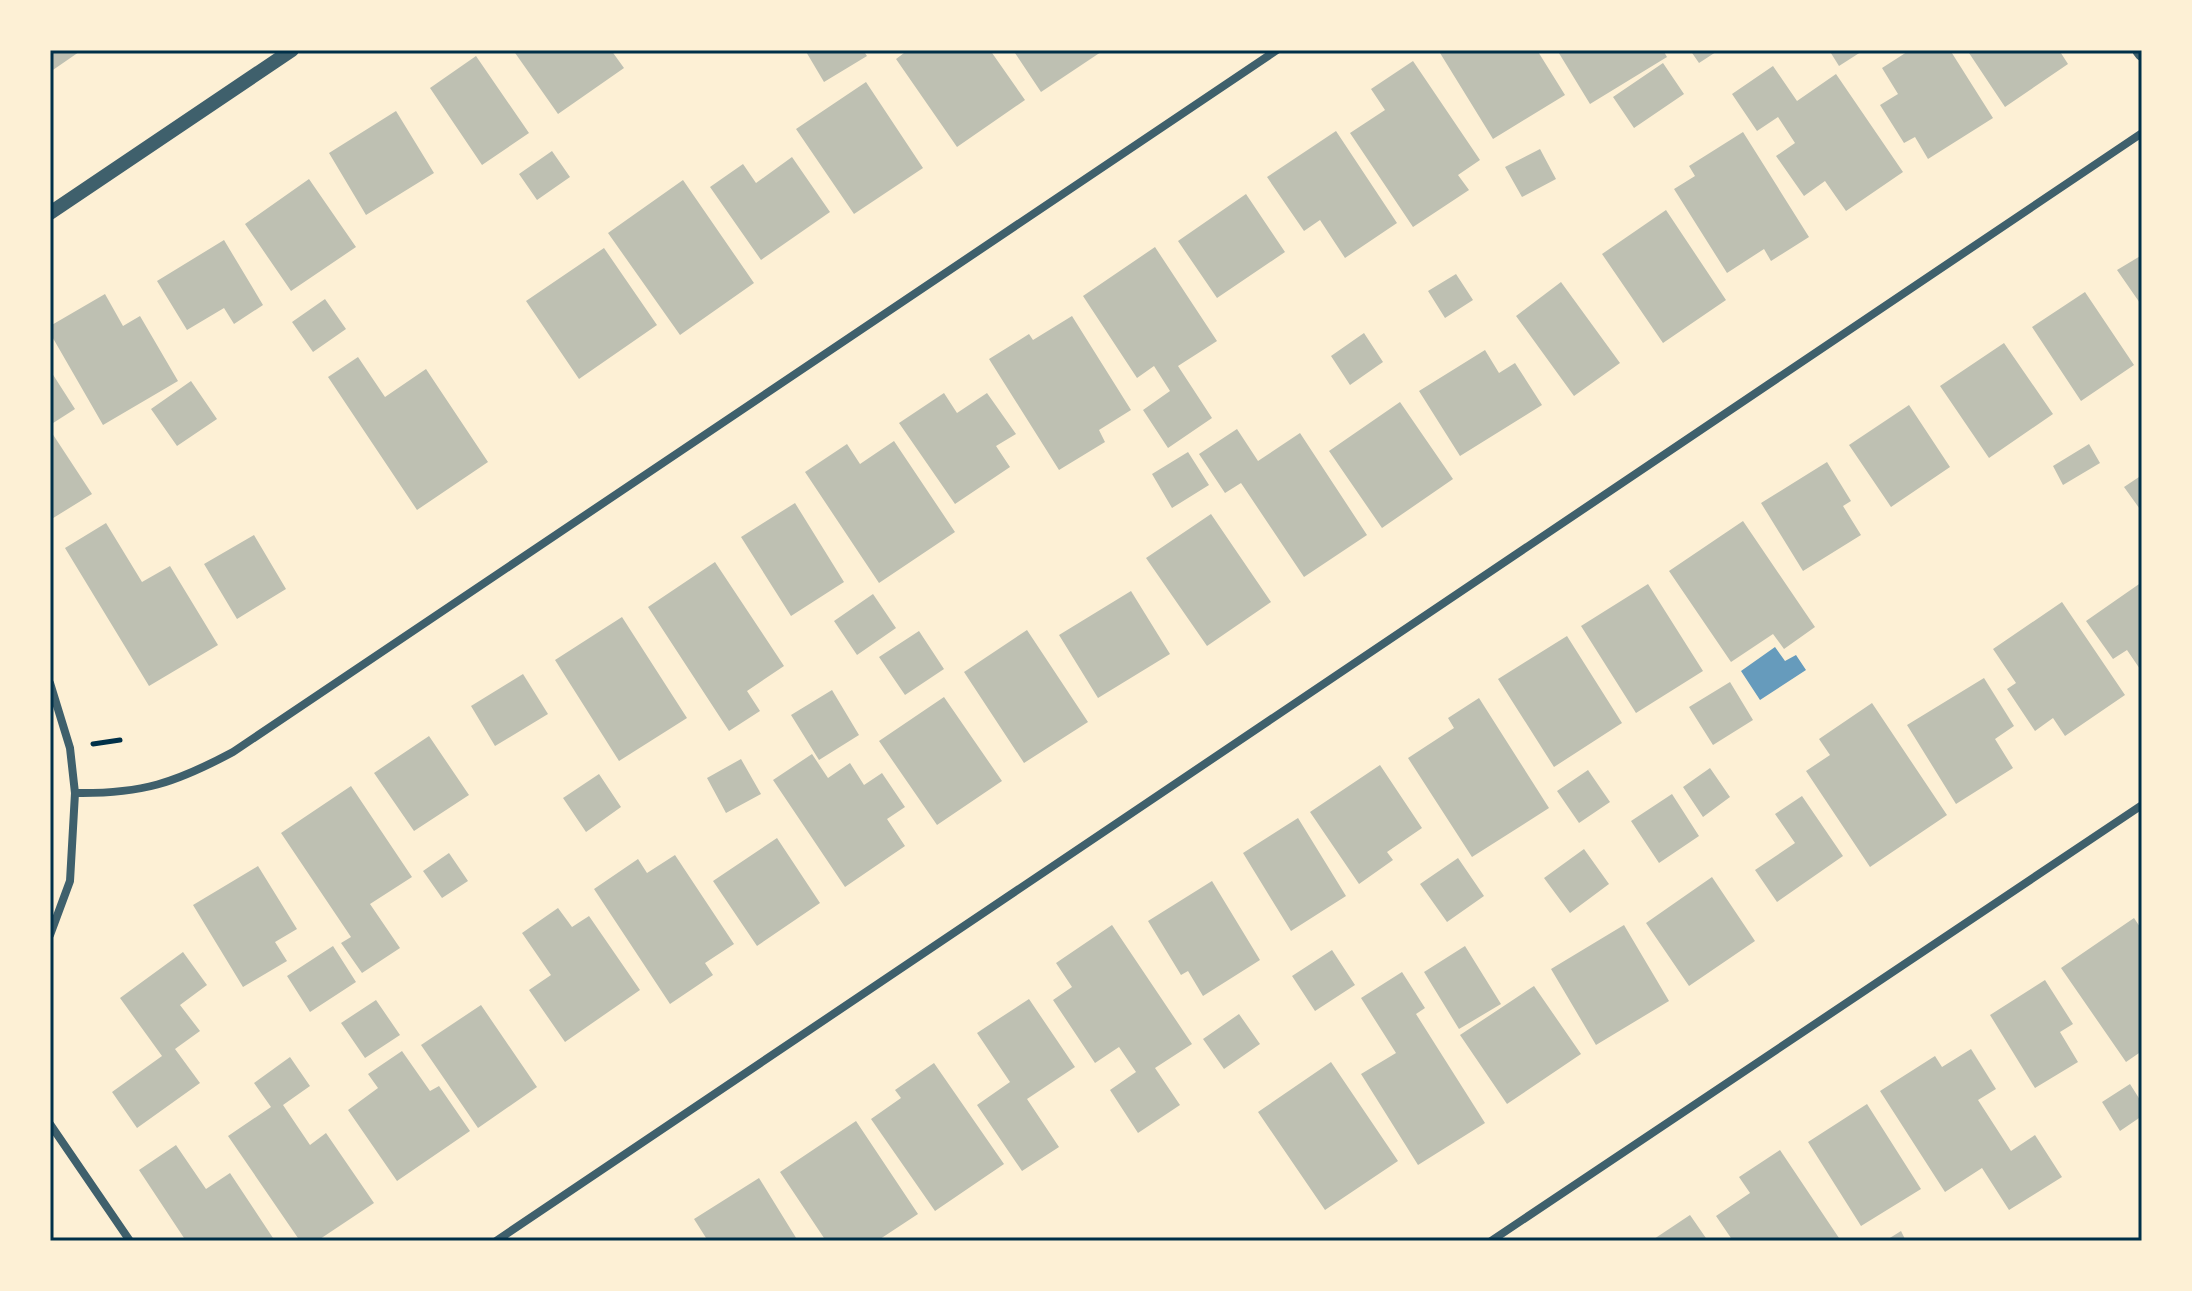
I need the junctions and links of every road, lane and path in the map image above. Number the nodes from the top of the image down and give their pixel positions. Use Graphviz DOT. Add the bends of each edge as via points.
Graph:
graph roads {
  1 [pos="292,50"];
  2 [pos="1277,50"];
  3 [pos="2142,133"];
  4 [pos="50,213"];
  5 [pos="50,683"];
  6 [pos="75,793"];
  7 [pos="2142,805"];
  8 [pos="50,935"];
  9 [pos="50,1124"];
  10 [pos="130,1241"];
  11 [pos="496,1241"];
  12 [pos="1491,1241"];
  1 -- 4 [label="street"];
  2 -- 6 [label="street" via="233,752 188,776 151,787"];
  3 -- 11 [label="street"];
  5 -- 6 [label="street" via="70,748"];
  6 -- 8 [label="street" via="70,881"];
  7 -- 12 [label="street"];
  9 -- 10 [label="street"];
}
